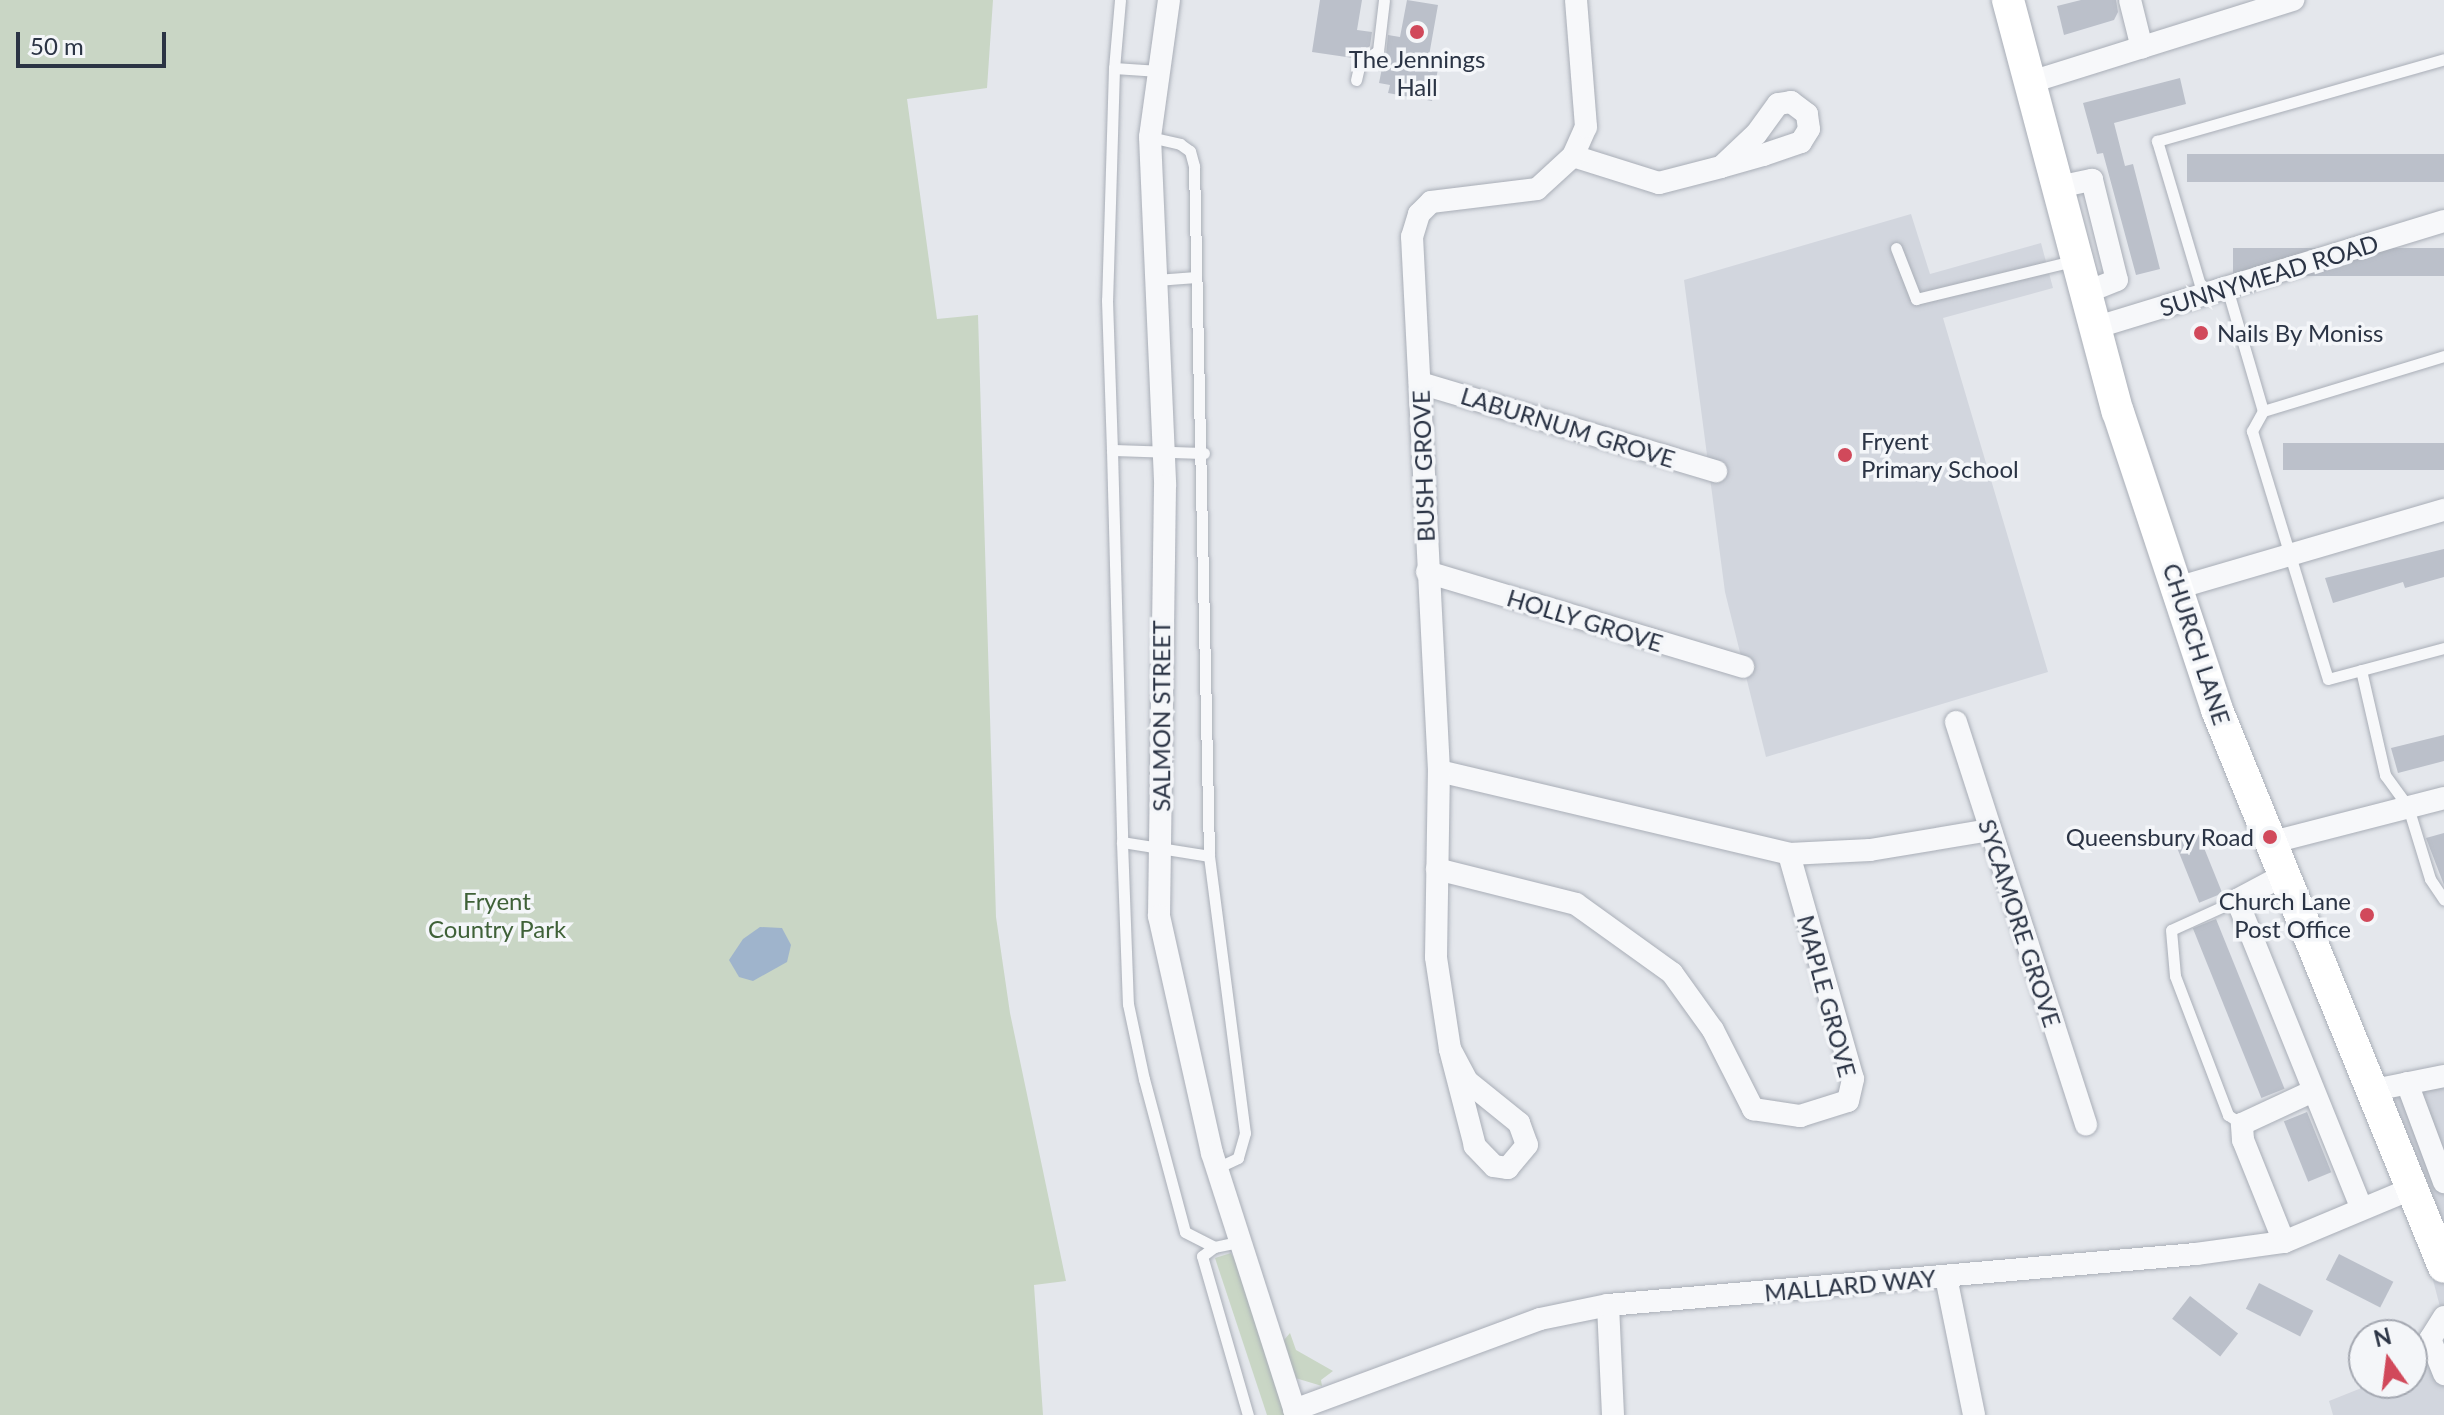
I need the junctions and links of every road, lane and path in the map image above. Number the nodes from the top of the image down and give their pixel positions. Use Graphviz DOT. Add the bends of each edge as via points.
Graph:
graph roads {
  1 [pos="1120,0"];
  2 [pos="1169,0"];
  3 [pos="1384,0"];
  4 [pos="1576,0"];
  5 [pos="2008,0"];
  6 [pos="2130,0"];
  7 [pos="2293,0"];
  8 [pos="2142,48"];
  9 [pos="2444,59"];
  10 [pos="1114,68"];
  11 [pos="1159,71"];
  12 [pos="1356,80"];
  13 [pos="2031,82"];
  14 [pos="1150,137"];
  15 [pos="1573,156"];
  16 [pos="1721,167"];
  17 [pos="2058,187"];
  18 [pos="2444,221"];
  19 [pos="1896,248"];
  20 [pos="2077,260"];
  21 [pos="1196,277"];
  22 [pos="1156,280"];
  23 [pos="2227,288"];
  24 [pos="2085,293"];
  25 [pos="2203,295"];
  26 [pos="2094,328"];
  27 [pos="2444,356"];
  28 [pos="1420,383"];
  29 [pos="2263,411"];
  30 [pos="1112,450"];
  31 [pos="1162,452"];
  32 [pos="1204,453"];
  33 [pos="1716,471"];
  34 [pos="2444,510"];
  35 [pos="2293,554"];
  36 [pos="1427,572"];
  37 [pos="2180,587"];
  38 [pos="2444,648"];
  39 [pos="1743,667"];
  40 [pos="2361,670"];
  41 [pos="1956,722"];
  42 [pos="1439,771"];
  43 [pos="2444,798"];
  44 [pos="2408,807"];
  45 [pos="1990,830"];
  46 [pos="1122,842"];
  47 [pos="2269,843"];
  48 [pos="1160,848"];
  49 [pos="1789,854"];
  50 [pos="1209,856"];
  51 [pos="1437,869"];
  52 [pos="2282,876"];
  53 [pos="2237,900"];
  54 [pos="2444,900"];
  55 [pos="1450,1049"];
  56 [pos="2444,1076"];
  57 [pos="2407,1083"];
  58 [pos="2369,1091"];
  59 [pos="2311,1092"];
  60 [pos="2242,1124"];
  61 [pos="2086,1125"];
  62 [pos="1217,1168"];
  63 [pos="2444,1182"];
  64 [pos="2411,1189"];
  65 [pos="2362,1209"];
  66 [pos="1243,1241"];
  67 [pos="2284,1242"];
  68 [pos="1214,1247"];
  69 [pos="2444,1267"];
  70 [pos="1946,1277"];
  71 [pos="1608,1305"];
  72 [pos="2444,1317"];
  73 [pos="2444,1374"];
  74 [pos="1295,1413"];
  75 [pos="1248,1415"];
  76 [pos="1613,1415"];
  77 [pos="1974,1415"];
  1 -- 10 [label="lane"];
  2 -- 11 [label="street, SALMON STREET"];
  3 -- 12 [label="lane" via="1378,51 1360,63"];
  4 -- 15 [label="street, BUSH GROVE" via="1586,127"];
  5 -- 13 [label="main road, CHURCH LANE"];
  6 -- 8 [label="street"];
  7 -- 8 [label="street"];
  8 -- 13 [label="street"];
  9 -- 25 [label="lane" via="2157,141"];
  10 -- 11 [label="lane"];
  10 -- 30 [label="lane" via="1107,300"];
  11 -- 14 [label="street, SALMON STREET"];
  13 -- 17 [label="main road, CHURCH LANE"];
  14 -- 21 [label="lane" via="1190,151"];
  14 -- 22 [label="street, SALMON STREET"];
  15 -- 16 [label="street" via="1659,183"];
  15 -- 28 [label="street, BUSH GROVE" via="1537,189 1431,202 1419,214 1412,237"];
  17 -- 20 [label="main road, CHURCH LANE"];
  17 -- 24 [label="street" via="2092,180 2096,194 2117,280"];
  18 -- 23 [label="street, SUNNYMEAD ROAD"];
  19 -- 20 [label="lane" via="1916,299"];
  20 -- 24 [label="main road, CHURCH LANE"];
  21 -- 22 [label="lane"];
  21 -- 32 [label="lane"];
  22 -- 31 [label="street, SALMON STREET"];
  23 -- 25 [label="street, SUNNYMEAD ROAD"];
  23 -- 29 [label="lane"];
  24 -- 26 [label="main road, CHURCH LANE"];
  25 -- 26 [label="street, SUNNYMEAD ROAD"];
  26 -- 37 [label="main road, CHURCH LANE"];
  27 -- 29 [label="lane"];
  28 -- 33 [label="street, LABURNUM GROVE"];
  28 -- 36 [label="street, BUSH GROVE"];
  29 -- 35 [label="lane" via="2252,431"];
  30 -- 31 [label="lane"];
  30 -- 46 [label="lane"];
  31 -- 32 [label="lane"];
  31 -- 48 [label="street, SALMON STREET"];
  32 -- 50 [label="lane"];
  34 -- 35 [label="street"];
  35 -- 37 [label="street"];
  35 -- 40 [label="lane" via="2328,679"];
  36 -- 39 [label="street, HOLLY GROVE"];
  36 -- 42 [label="street, BUSH GROVE"];
  37 -- 47 [label="main road, CHURCH LANE" via="2217,710"];
  38 -- 40 [label="lane"];
  40 -- 44 [label="lane" via="2385,775"];
  41 -- 45 [label="street, SYCAMORE GROVE"];
  42 -- 49 [label="street"];
  42 -- 51 [label="street, BUSH GROVE"];
  43 -- 44 [label="street"];
  44 -- 47 [label="street"];
  44 -- 54 [label="lane" via="2430,879"];
  45 -- 49 [label="street" via="1870,850"];
  45 -- 61 [label="street, SYCAMORE GROVE"];
  46 -- 48 [label="lane"];
  46 -- 68 [label="lane" via="1128,1004 1144,1079 1185,1232"];
  47 -- 52 [label="main road, CHURCH LANE"];
  48 -- 50 [label="lane"];
  48 -- 62 [label="street, SALMON STREET" via="1159,916 1179,1021"];
  49 -- 51 [label="street, MAPLE GROVE" via="1853,1079 1848,1101 1800,1116 1753,1109 1713,1030 1672,973 1576,904"];
  50 -- 62 [label="lane" via="1245,1133 1238,1158"];
  51 -- 55 [label="street, BUSH GROVE" via="1436,957"];
  52 -- 53 [label="street"];
  52 -- 58 [label="main road, CHURCH LANE"];
  53 -- 59 [label="street"];
  53 -- 60 [label="lane" via="2171,930 2175,976 2228,1115"];
  55 -- 55 [label="street, BUSH GROVE" via="1475,1146 1494,1166 1508,1168 1527,1145 1519,1123 1467,1081"];
  56 -- 57 [label="street"];
  57 -- 58 [label="street"];
  57 -- 63 [label="street"];
  58 -- 64 [label="main road, CHURCH LANE"];
  59 -- 60 [label="street"];
  59 -- 65 [label="street"];
  60 -- 67 [label="street" via="2243,1140"];
  62 -- 66 [label="street, SALMON STREET"];
  64 -- 65 [label="street, MALLARD WAY"];
  64 -- 69 [label="main road, CHURCH LANE"];
  65 -- 67 [label="street, MALLARD WAY"];
  66 -- 68 [label="lane"];
  66 -- 74 [label="street, SALMON STREET"];
  67 -- 70 [label="street, MALLARD WAY"];
  68 -- 75 [label="lane" via="1202,1256"];
  70 -- 71 [label="street, MALLARD WAY"];
  70 -- 77 [label="street"];
  71 -- 74 [label="street, MALLARD WAY" via="1540,1319"];
  71 -- 76 [label="street"];
  72 -- 73 [label="street" via="2430,1339"];
}
